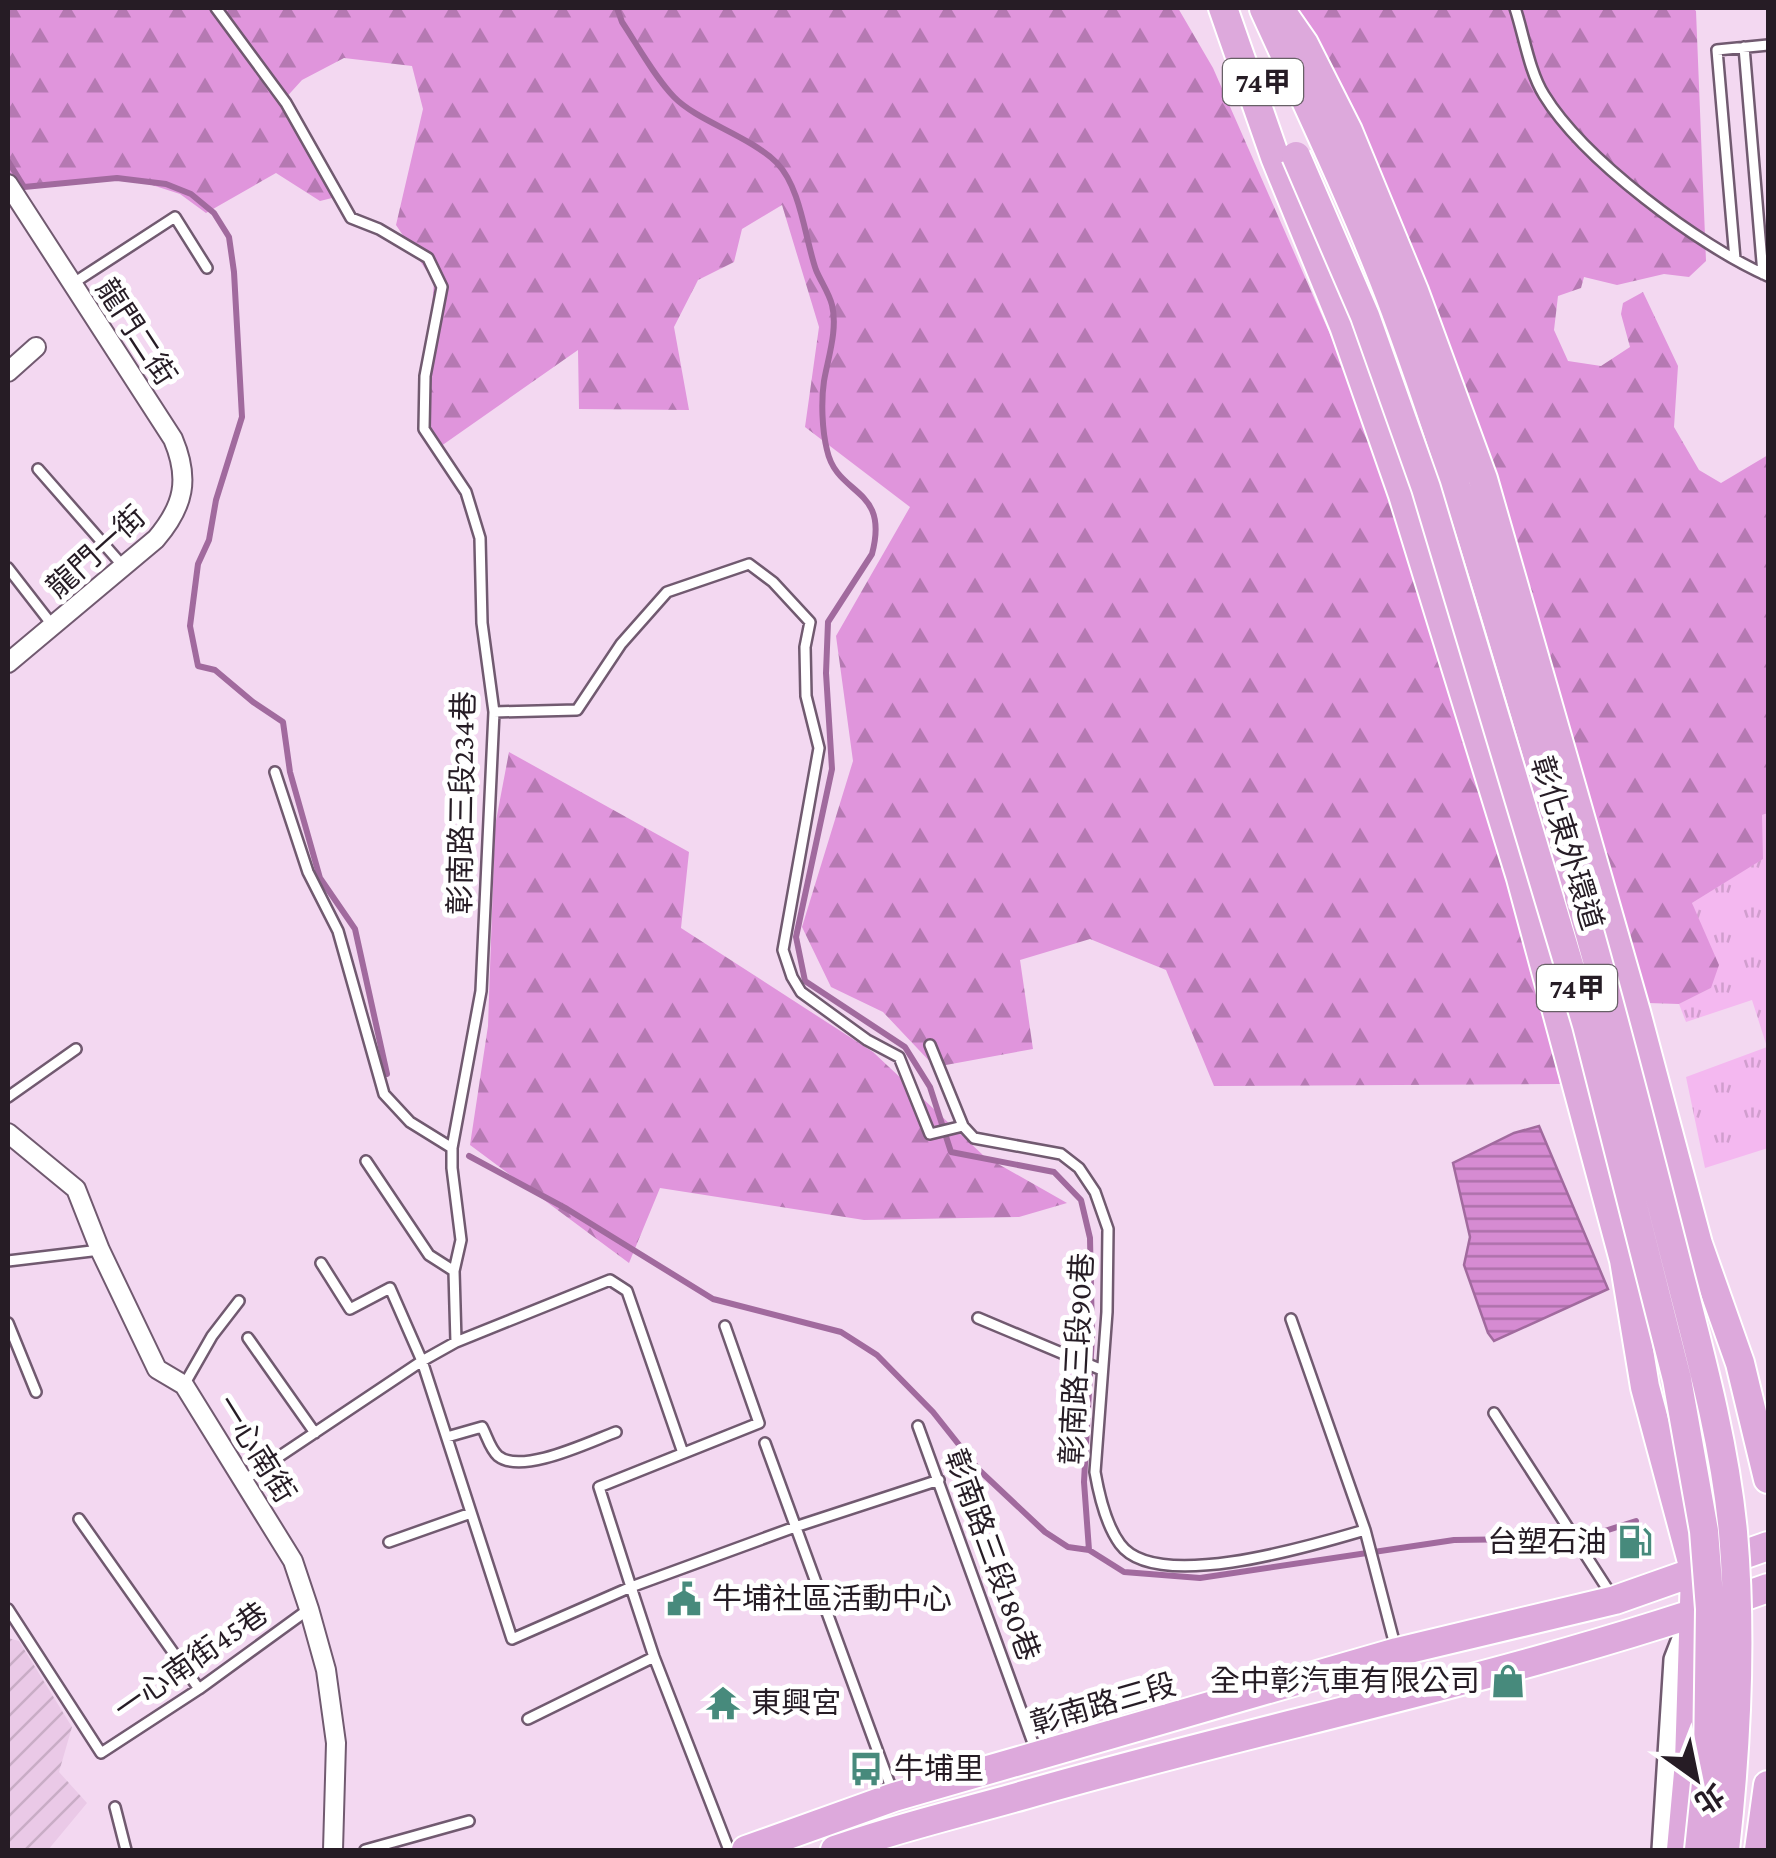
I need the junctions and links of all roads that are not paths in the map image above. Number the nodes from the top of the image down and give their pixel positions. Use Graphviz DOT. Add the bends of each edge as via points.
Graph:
graph roads {
  1 [pos="216,8"];
  2 [pos="1226,8"];
  3 [pos="1264,8"];
  4 [pos="1280,8"];
  5 [pos="1515,8"];
  6 [pos="1768,45"];
  7 [pos="1744,48"];
  8 [pos="8,184"];
  9 [pos="1735,260"];
  10 [pos="208,268"];
  11 [pos="1766,275"];
  12 [pos="72,284"];
  13 [pos="36,347"];
  14 [pos="8,372"];
  15 [pos="38,469"];
  16 [pos="173,519"];
  17 [pos="8,568"];
  18 [pos="125,568"];
  19 [pos="53,626"];
  20 [pos="8,663"];
  21 [pos="494,712"];
  22 [pos="275,772"];
  23 [pos="930,1045"];
  24 [pos="76,1049"];
  25 [pos="8,1097"];
  26 [pos="963,1126"];
  27 [pos="8,1133"];
  28 [pos="452,1148"];
  29 [pos="366,1160"];
  30 [pos="100,1250"];
  31 [pos="8,1261"];
  32 [pos="320,1263"];
  33 [pos="454,1272"];
  34 [pos="239,1302"];
  35 [pos="978,1318"];
  36 [pos="1291,1319"];
  37 [pos="8,1322"];
  38 [pos="725,1326"];
  39 [pos="248,1338"];
  40 [pos="456,1342"];
  41 [pos="422,1361"];
  42 [pos="1102,1370"];
  43 [pos="184,1385"];
  44 [pos="36,1392"];
  45 [pos="1494,1413"];
  46 [pos="918,1426"];
  47 [pos="616,1432"];
  48 [pos="315,1433"];
  49 [pos="447,1437"];
  50 [pos="766,1443"];
  51 [pos="683,1453"];
  52 [pos="1768,1478"];
  53 [pos="244,1480"];
  54 [pos="939,1480"];
  55 [pos="471,1513"];
  56 [pos="79,1519"];
  57 [pos="796,1527"];
  58 [pos="1365,1530"];
  59 [pos="389,1542"];
  60 [pos="1768,1546"];
  61 [pos="1694,1573"];
  62 [pos="632,1587"];
  63 [pos="1768,1588"];
  64 [pos="1615,1600"];
  65 [pos="8,1609"];
  66 [pos="308,1610"];
  67 [pos="1695,1614"];
  68 [pos="1397,1652"];
  69 [pos="654,1657"];
  70 [pos="199,1690"];
  71 [pos="528,1720"];
  72 [pos="1038,1756"];
  73 [pos="1768,1786"];
  74 [pos="894,1797"];
  75 [pos="115,1807"];
  76 [pos="839,1818"];
  77 [pos="470,1821"];
  78 [pos="846,1849"];
  79 [pos="126,1850"];
  80 [pos="334,1850"];
  81 [pos="364,1850"];
  82 [pos="729,1850"];
  83 [pos="746,1850"];
  84 [pos="1665,1850"];
  85 [pos="1681,1850"];
  86 [pos="1699,1850"];
  87 [pos="1725,1850"];
  88 [pos="1759,1850"];
  1 -- 21 [label="lane, 彰南路三段234巷" via="286,103 351,218 428,258 442,287 425,376 424,429 466,492 480,538"];
  2 -- 61 [label="main road, 74甲" via="1275,157 1404,495 1521,878 1632,1292 1645,1387"];
  2 -- 86 [label="main road, 彰化東外環道 / 74甲, bridge" via="1365,316 1426,488 1588,1024 1693,1455 1710,1608 1708,1764"];
  3 -- 87 [label="main road, 彰化東外環道 / 74甲, bridge" via="1393,304 1454,478 1614,1016 1704,1372 1730,1508 1738,1606 1737,1724"];
  4 -- 52 [label="main road, 74甲" via="1348,131 1483,478"];
  5 -- 9 [label="lane" via="1542,92 1586,149"];
  6 -- 7 [label="lane"];
  7 -- 9 [label="lane" via="1716,50"];
  7 -- 11 [label="lane"];
  8 -- 12 [label="street, 龍門二街"];
  9 -- 11 [label="lane"];
  10 -- 12 [label="lane" via="175,217"];
  12 -- 16 [label="street, 龍門二街" via="173,438 183,463"];
  13 -- 14 [label="street"];
  15 -- 18 [label="lane"];
  16 -- 18 [label="street, 龍門一街"];
  17 -- 19 [label="lane"];
  18 -- 19 [label="street, 龍門一街"];
  19 -- 20 [label="street, 龍門一街"];
  21 -- 26 [label="lane, 彰南路三段90巷" via="577,710 620,644 667,592 749,564 774,582 810,622 806,696 819,748 783,950 792,978 801,992 899,1058 930,1134"];
  21 -- 28 [label="lane, 彰南路三段234巷" via="481,991"];
  22 -- 28 [label="lane" via="308,872 338,930 384,1094 410,1122"];
  23 -- 26 [label="lane"];
  24 -- 25 [label="lane"];
  26 -- 42 [label="lane, 彰南路三段90巷" via="974,1138 1061,1154 1094,1192 1108,1229"];
  27 -- 30 [label="street, 一心南街" via="76,1189"];
  28 -- 33 [label="lane, 彰南路三段234巷" via="462,1240"];
  29 -- 33 [label="lane" via="429,1255"];
  30 -- 31 [label="lane"];
  30 -- 43 [label="street, 一心南街" via="157,1369"];
  32 -- 41 [label="lane" via="350,1309 390,1288"];
  33 -- 40 [label="lane, 彰南路三段234巷"];
  34 -- 43 [label="lane"];
  35 -- 42 [label="lane"];
  36 -- 58 [label="lane"];
  37 -- 44 [label="lane"];
  38 -- 51 [label="lane" via="759,1423"];
  39 -- 48 [label="lane"];
  40 -- 41 [label="lane"];
  40 -- 51 [label="lane" via="610,1280 627,1291"];
  41 -- 48 [label="lane"];
  41 -- 49 [label="lane"];
  42 -- 58 [label="lane, 彰南路三段90巷" via="1095,1472 1121,1547 1145,1560 1186,1566 1259,1560"];
  43 -- 53 [label="street, 一心南街"];
  45 -- 64 [label="lane"];
  46 -- 54 [label="lane, 彰南路三段180巷"];
  47 -- 49 [label="lane" via="544,1459 507,1461 494,1454 482,1427"];
  48 -- 53 [label="lane"];
  49 -- 55 [label="lane"];
  50 -- 57 [label="lane"];
  51 -- 62 [label="lane" via="599,1487"];
  53 -- 66 [label="street, 一心南街" via="293,1561"];
  54 -- 57 [label="lane"];
  54 -- 72 [label="lane, 彰南路三段180巷"];
  55 -- 59 [label="lane"];
  55 -- 62 [label="lane" via="512,1639"];
  56 -- 70 [label="lane"];
  57 -- 62 [label="lane"];
  57 -- 74 [label="lane"];
  58 -- 68 [label="lane"];
  60 -- 61 [label="main road, 彰南路三段"];
  61 -- 64 [label="main road, 彰南路三段"];
  61 -- 67 [label="main road"];
  62 -- 69 [label="lane"];
  63 -- 67 [label="main road"];
  64 -- 68 [label="main road, 彰南路三段"];
  65 -- 70 [label="lane, 一心南街45巷" via="101,1753"];
  66 -- 70 [label="lane, 一心南街45巷"];
  66 -- 80 [label="street, 一心南街" via="326,1670 336,1743"];
  67 -- 78 [label="main road" via="1098,1774"];
  67 -- 84 [label="street" via="1677,1660"];
  67 -- 85 [label="main road"];
  68 -- 72 [label="main road, 彰南路三段"];
  69 -- 71 [label="lane"];
  69 -- 82 [label="lane"];
  72 -- 74 [label="main road, 彰南路三段"];
  73 -- 88 [label="main road"];
  74 -- 76 [label="main road, 彰南路三段"];
  75 -- 79 [label="lane"];
  76 -- 78 [label="lane"];
  76 -- 83 [label="main road, 彰南路三段"];
  77 -- 81 [label="lane"];
}
